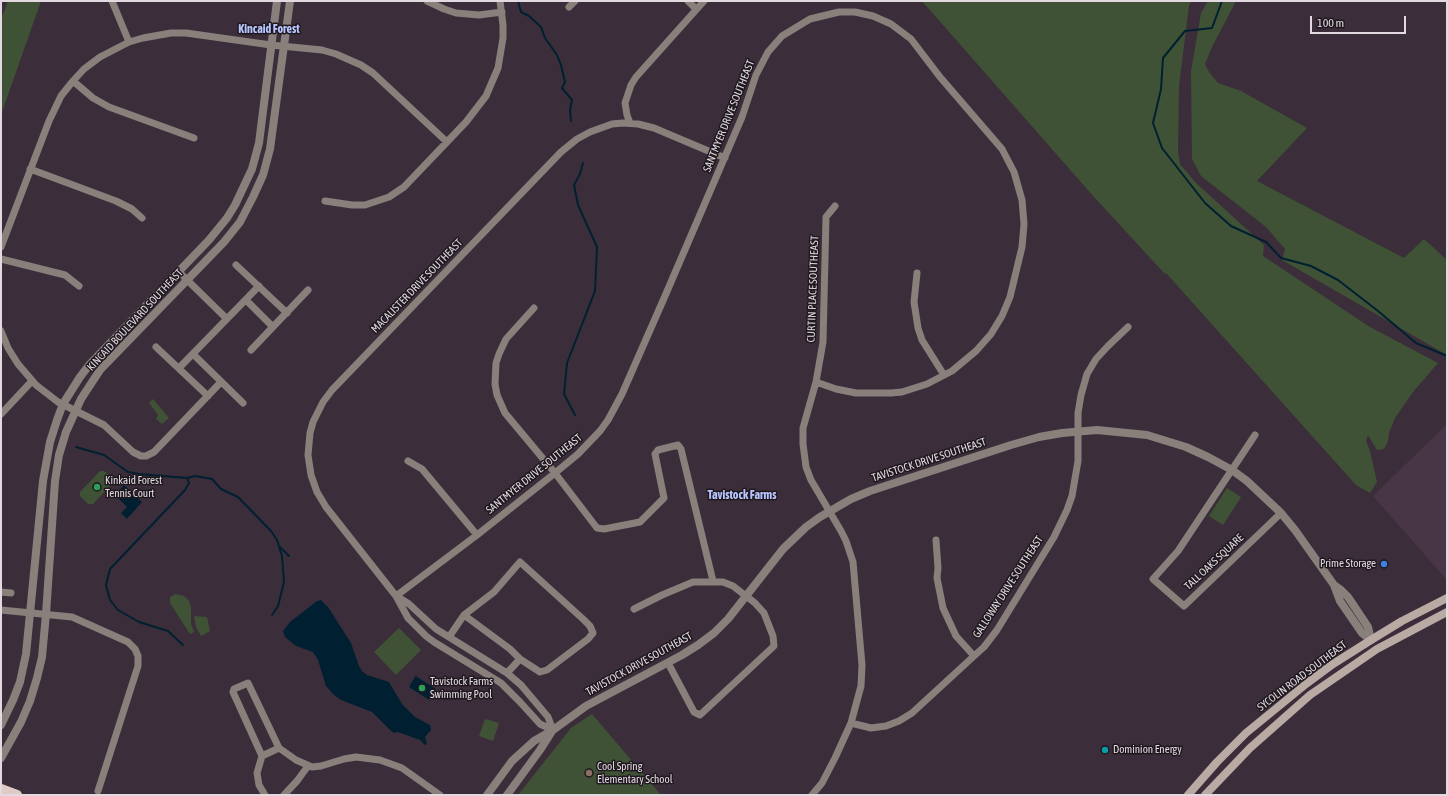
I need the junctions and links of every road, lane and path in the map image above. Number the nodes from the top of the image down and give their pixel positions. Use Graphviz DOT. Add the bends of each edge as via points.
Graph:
graph roads {
  1 [pos="112,1"];
  2 [pos="277,1"];
  3 [pos="290,1"];
  4 [pos="428,1"];
  5 [pos="500,1"];
  6 [pos="575,1"];
  7 [pos="688,1"];
  8 [pos="704,1"];
  9 [pos="569,7"];
  10 [pos="696,9"];
  11 [pos="502,12"];
  12 [pos="129,42"];
  13 [pos="271,45"];
  14 [pos="284,45"];
  15 [pos="73,81"];
  16 [pos="630,123"];
  17 [pos="194,138"];
  18 [pos="447,142"];
  19 [pos="725,158"];
  20 [pos="30,169"];
  21 [pos="325,201"];
  22 [pos="835,206"];
  23 [pos="142,218"];
  24 [pos="1,247"];
  25 [pos="1,259"];
  26 [pos="236,265"];
  27 [pos="179,272"];
  28 [pos="917,273"];
  29 [pos="187,280"];
  30 [pos="79,286"];
  31 [pos="259,286"];
  32 [pos="308,290"];
  33 [pos="246,300"];
  34 [pos="534,308"];
  35 [pos="287,313"];
  36 [pos="227,319"];
  37 [pos="274,327"];
  38 [pos="1128,327"];
  39 [pos="1,331"];
  40 [pos="156,346"];
  41 [pos="251,350"];
  42 [pos="193,354"];
  43 [pos="179,368"];
  44 [pos="944,375"];
  45 [pos="32,381"];
  46 [pos="221,382"];
  47 [pos="816,382"];
  48 [pos="208,396"];
  49 [pos="244,403"];
  50 [pos="63,404"];
  51 [pos="75,410"];
  52 [pos="1,414"];
  53 [pos="1079,430"];
  54 [pos="1255,435"];
  55 [pos="408,461"];
  56 [pos="1232,470"];
  57 [pos="555,473"];
  58 [pos="830,511"];
  59 [pos="1282,513"];
  60 [pos="477,535"];
  61 [pos="936,540"];
  62 [pos="712,581"];
  63 [pos="1,592"];
  64 [pos="11,593"];
  65 [pos="396,596"];
  66 [pos="746,596"];
  67 [pos="1447,598"];
  68 [pos="634,609"];
  69 [pos="1,610"];
  70 [pos="30,612"];
  71 [pos="1447,612"];
  72 [pos="46,614"];
  73 [pos="464,615"];
  74 [pos="448,637"];
  75 [pos="1371,640"];
  76 [pos="974,656"];
  77 [pos="520,659"];
  78 [pos="668,663"];
  79 [pos="507,673"];
  80 [pos="851,723"];
  81 [pos="1,725"];
  82 [pos="553,730"];
  83 [pos="279,748"];
  84 [pos="262,756"];
  85 [pos="1,758"];
  86 [pos="308,766"];
  87 [pos="1,789"];
  88 [pos="98,791"];
  89 [pos="17,795"];
  90 [pos="265,795"];
  91 [pos="284,795"];
  92 [pos="440,795"];
  93 [pos="486,795"];
  94 [pos="507,795"];
  95 [pos="812,795"];
  96 [pos="1188,795"];
  97 [pos="1205,795"];
  1 -- 12 [label="street"];
  2 -- 13 [label="street, KINCAID BOULEVARD SOUTHEAST"];
  3 -- 14 [label="street, KINCAID BOULEVARD SOUTHEAST"];
  4 -- 11 [label="street" via="456,13 479,15"];
  5 -- 11 [label="street"];
  6 -- 9 [label="street"];
  7 -- 10 [label="street"];
  8 -- 10 [label="street"];
  10 -- 16 [label="street" via="631,85 625,103"];
  11 -- 18 [label="street" via="503,38 493,82 477,109"];
  12 -- 13 [label="street" via="157,34 186,33"];
  12 -- 15 [label="street" via="100,57"];
  13 -- 14 [label="street"];
  13 -- 27 [label="street, KINCAID BOULEVARD SOUTHEAST" via="258,143 247,182 227,218"];
  14 -- 18 [label="street" via="322,50 361,65 384,81"];
  14 -- 29 [label="street, KINCAID BOULEVARD SOUTHEAST" via="270,149 254,197 240,222 224,242"];
  15 -- 17 [label="street" via="93,98 109,107"];
  15 -- 20 [label="street" via="52,112"];
  16 -- 19 [label="street, MACALISTER DRIVE SOUTHEAST" via="654,128"];
  16 -- 65 [label="street, MACALISTER DRIVE SOUTHEAST" via="590,132 567,147 332,390 317,412 308,444 309,465 314,484 326,507"];
  18 -- 21 [label="street" via="404,187 389,197 365,205"];
  19 -- 44 [label="street, SANTMYER DRIVE SOUTHEAST" via="762,63 777,41 788,32 816,17 838,12 855,12 881,19 911,39 940,77 1002,148 1014,172 1022,200 1022,247 1010,297 1002,316 976,351"];
  19 -- 57 [label="street, SANTMYER DRIVE SOUTHEAST" via="608,420 590,442"];
  20 -- 23 [label="street" via="116,201 132,209"];
  20 -- 24 [label="street"];
  22 -- 47 [label="street, CURTIN PLACE SOUTHEAST" via="826,216 823,342"];
  25 -- 30 [label="street" via="65,275"];
  26 -- 31 [label="street"];
  27 -- 29 [label="street"];
  27 -- 50 [label="street, KINCAID BOULEVARD SOUTHEAST" via="94,359"];
  28 -- 44 [label="street" via="914,302 918,328 922,340"];
  29 -- 36 [label="street"];
  29 -- 51 [label="street, KINCAID BOULEVARD SOUTHEAST" via="100,370"];
  31 -- 33 [label="street"];
  31 -- 35 [label="street"];
  32 -- 35 [label="street"];
  33 -- 36 [label="street"];
  33 -- 37 [label="street"];
  34 -- 57 [label="street" via="506,339 496,363 495,384 505,413"];
  35 -- 37 [label="street"];
  36 -- 42 [label="street"];
  37 -- 41 [label="street"];
  38 -- 53 [label="street, GALLOWAY DRIVE SOUTHEAST" via="1096,359 1087,374 1078,413"];
  39 -- 45 [label="street" via="13,356"];
  40 -- 43 [label="street"];
  42 -- 43 [label="street"];
  42 -- 46 [label="street"];
  43 -- 48 [label="street"];
  44 -- 47 [label="street, SANTMYER DRIVE SOUTHEAST" via="920,387 889,393 856,393"];
  45 -- 50 [label="street"];
  45 -- 52 [label="street"];
  46 -- 48 [label="street"];
  46 -- 49 [label="street"];
  47 -- 58 [label="street, CURTIN PLACE SOUTHEAST" via="803,428 804,453 811,480"];
  48 -- 51 [label="street" via="154,452 146,456 137,455 104,425"];
  50 -- 51 [label="street"];
  50 -- 70 [label="street, KINCAID BOULEVARD SOUTHEAST" via="50,442 43,481"];
  51 -- 72 [label="street, KINCAID BOULEVARD SOUTHEAST" via="58,461"];
  53 -- 56 [label="street, TAVISTOCK DRIVE SOUTHEAST" via="1147,435 1186,447"];
  53 -- 58 [label="street, TAVISTOCK DRIVE SOUTHEAST" via="1011,445 870,491"];
  53 -- 76 [label="street, GALLOWAY DRIVE SOUTHEAST" via="1078,461 1067,510 1054,537 997,630"];
  54 -- 56 [label="street"];
  55 -- 60 [label="street" via="422,469"];
  56 -- 59 [label="street, TAVISTOCK DRIVE SOUTHEAST"];
  56 -- 59 [label="street, TALL OAKS SQUARE" via="1178,550 1153,579 1184,606"];
  57 -- 60 [label="street, SANTMYER DRIVE SOUTHEAST"];
  57 -- 62 [label="street" via="598,528 640,522 664,498 655,454 658,450 678,445 681,448"];
  58 -- 66 [label="street, TAVISTOCK DRIVE SOUTHEAST" via="783,549"];
  58 -- 80 [label="street, CURTIN PLACE SOUTHEAST" via="846,541 855,577 862,665 861,686"];
  59 -- 75 [label="street, TAVISTOCK DRIVE SOUTHEAST" via="1334,585 1348,597 1368,627"];
  60 -- 65 [label="street, SANTMYER DRIVE SOUTHEAST"];
  61 -- 76 [label="street" via="937,578 943,608 956,636"];
  62 -- 66 [label="street" via="733,586"];
  62 -- 68 [label="street" via="693,582"];
  63 -- 64 [label="street"];
  65 -- 74 [label="street, MACALISTER DRIVE SOUTHEAST"];
  65 -- 82 [label="street, MACALISTER DRIVE SOUTHEAST" via="408,618 426,636 501,683 540,724"];
  66 -- 78 [label="street, TAVISTOCK DRIVE SOUTHEAST" via="714,632"];
  66 -- 78 [label="street" via="764,613 774,646 700,715 694,712"];
  67 -- 75 [label="main road, SYCOLIN ROAD SOUTHEAST"];
  69 -- 70 [label="street"];
  70 -- 72 [label="street"];
  70 -- 81 [label="street, KINCAID BOULEVARD SOUTHEAST" via="23,668 13,700"];
  71 -- 97 [label="main road, SYCOLIN ROAD SOUTHEAST" via="1377,649 1310,695 1250,748"];
  72 -- 85 [label="street, KINCAID BOULEVARD SOUTHEAST" via="34,690 21,722"];
  72 -- 88 [label="street" via="72,617 128,642 135,648 138,656 138,666"];
  73 -- 74 [label="street"];
  73 -- 77 [label="street"];
  73 -- 77 [label="street" via="494,592 520,562 584,619 593,633 544,672 537,671"];
  74 -- 79 [label="street, MACALISTER DRIVE SOUTHEAST"];
  75 -- 96 [label="main road, SYCOLIN ROAD SOUTHEAST" via="1333,664 1246,733"];
  76 -- 80 [label="street, GALLOWAY DRIVE SOUTHEAST" via="912,713 899,721 871,728"];
  77 -- 79 [label="street"];
  78 -- 82 [label="street, TAVISTOCK DRIVE SOUTHEAST" via="586,706"];
  79 -- 82 [label="street, MACALISTER DRIVE SOUTHEAST" via="522,685 548,717"];
  80 -- 95 [label="street, CURTIN PLACE SOUTHEAST" via="822,783"];
  82 -- 93 [label="street, TAVISTOCK DRIVE SOUTHEAST" via="522,751"];
  82 -- 94 [label="street, TAVISTOCK DRIVE SOUTHEAST"];
  83 -- 84 [label="street"];
  83 -- 84 [label="street" via="248,682 233,692"];
  83 -- 86 [label="street"];
  84 -- 90 [label="street" via="257,773 259,785"];
  86 -- 91 [label="street"];
  86 -- 92 [label="street" via="317,767 356,757 380,760 402,768"];
  87 -- 89 [label="main road"];
}
